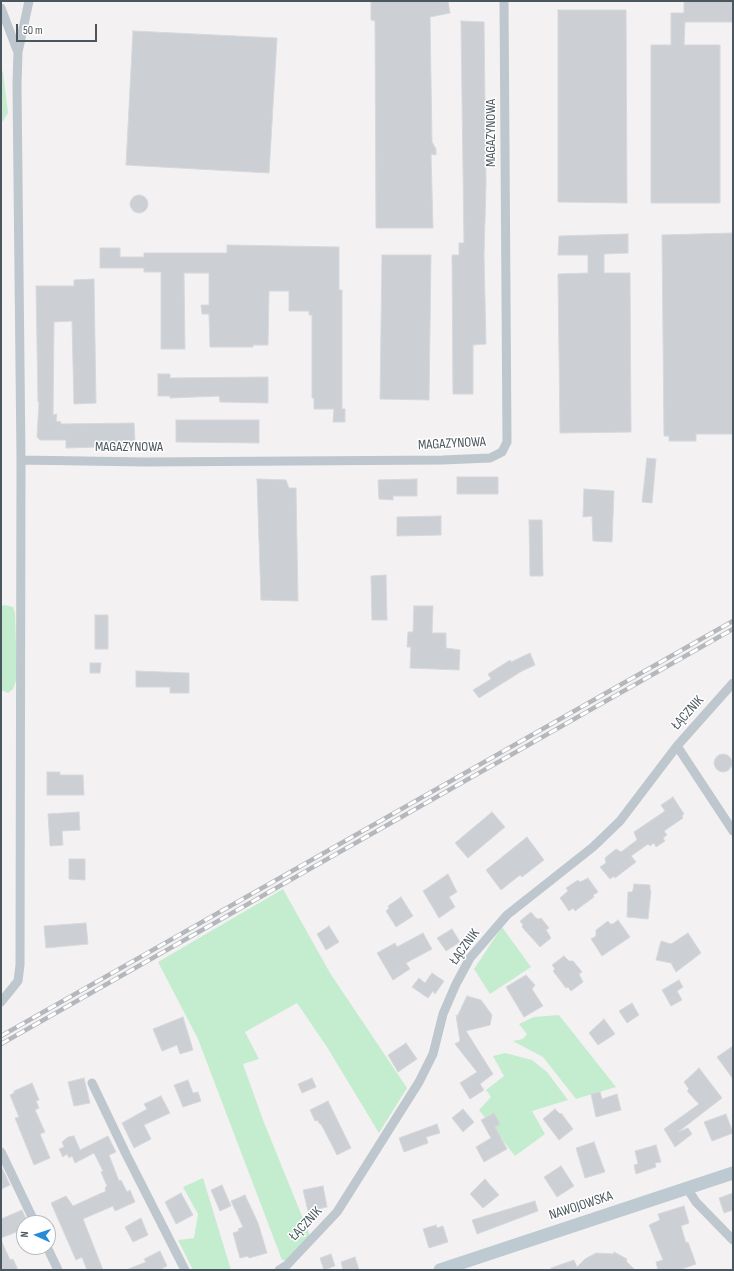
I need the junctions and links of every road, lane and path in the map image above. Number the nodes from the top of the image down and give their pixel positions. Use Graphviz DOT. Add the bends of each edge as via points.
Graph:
graph roads {
  1 [pos="504,1"];
  2 [pos="27,2"];
  3 [pos="3,6"];
  4 [pos="18,52"];
  5 [pos="21,460"];
  6 [pos="733,683"];
  7 [pos="677,746"];
  8 [pos="733,831"];
  9 [pos="1,1002"];
  10 [pos="92,1083"];
  11 [pos="1,1152"];
  12 [pos="733,1173"];
  13 [pos="687,1188"];
  14 [pos="31,1215"];
  15 [pos="733,1240"];
  16 [pos="51,1255"];
  17 [pos="58,1270"];
  18 [pos="185,1270"];
  19 [pos="279,1270"];
  20 [pos="440,1270"];
  1 -- 5 [label="street, MAGAZYNOWA" via="508,442 502,452 490,458 443,460"];
  2 -- 4 [label="street"];
  3 -- 4 [label="street"];
  4 -- 5 [label="street"];
  5 -- 9 [label="street" via="20,965 18,981"];
  6 -- 7 [label="street, ŁĄCZNIK"];
  7 -- 8 [label="street"];
  7 -- 19 [label="street, ŁĄCZNIK" via="620,821 593,847 507,915 470,958 443,1014 432,1054 419,1082 337,1212"];
  10 -- 18 [label="street"];
  11 -- 14 [label="street"];
  12 -- 13 [label="street, NAWOJOWSKA"];
  13 -- 15 [label="street" via="696,1202"];
  13 -- 20 [label="street, NAWOJOWSKA"];
  16 -- 17 [label="street"];
}
